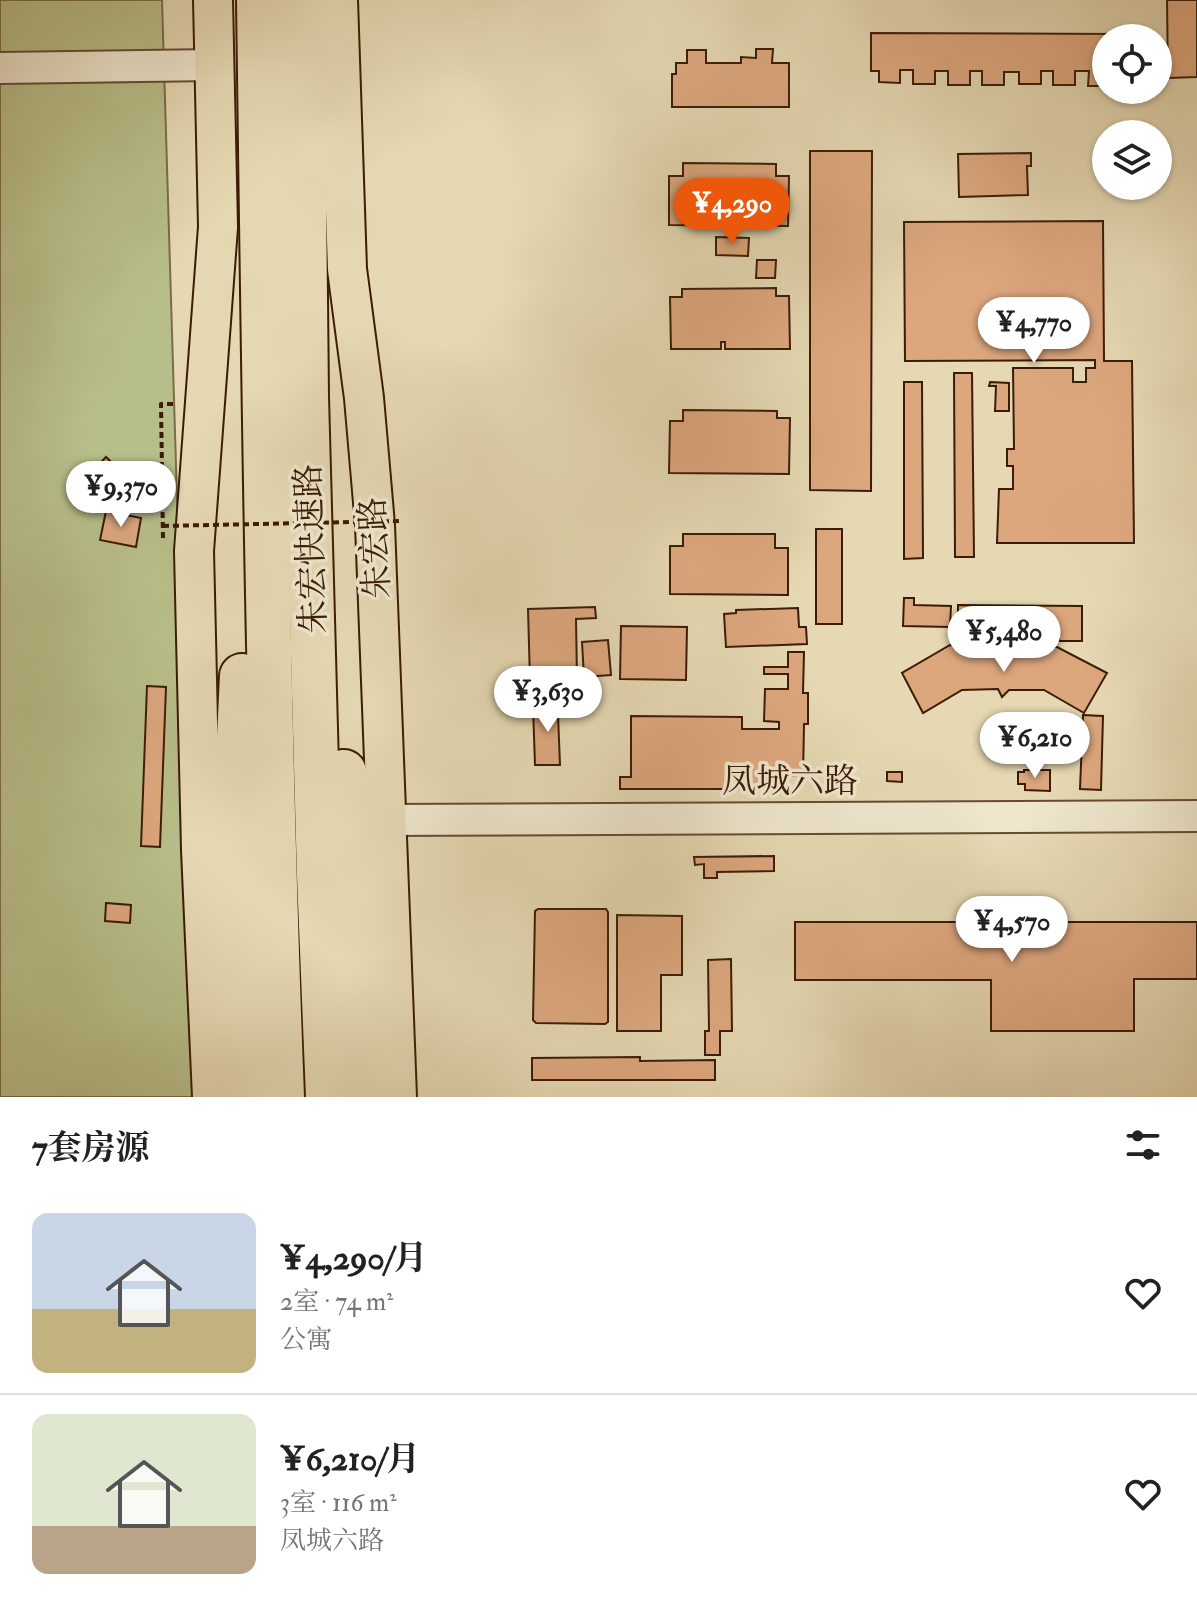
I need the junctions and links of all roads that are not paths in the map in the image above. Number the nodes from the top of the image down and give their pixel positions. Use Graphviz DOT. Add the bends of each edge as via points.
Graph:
graph roads {
  1 [pos="213,0"];
  2 [pos="259,0"];
  3 [pos="302,0"];
  4 [pos="338,0"];
  5 [pos="213,65"];
  6 [pos="0,68"];
  7 [pos="1197,816"];
  8 [pos="384,820"];
  9 [pos="336,875"];
  10 [pos="255,885"];
  11 [pos="212,1097"];
  12 [pos="243,1097"];
  13 [pos="282,1097"];
  14 [pos="328,1097"];
  15 [pos="359,1097"];
  16 [pos="397,1097"];
  1 -- 5 [label="main road"];
  2 -- 10 [label="highway, 朱宏快速路" via="263,398"];
  3 -- 9 [label="highway, 朱宏快速路" via="306,397"];
  4 -- 8 [label="main road, 朱宏路" via="347,269 375,525"];
  5 -- 6 [label="street"];
  5 -- 11 [label="main road" via="218,227 194,551"];
  7 -- 8 [label="street, 凤城六路"];
  8 -- 16 [label="main road, 朱宏路"];
  9 -- 14 [label="highway, 朱宏快速路"];
  9 -- 15 [label="highway"];
  10 -- 12 [label="highway"];
  10 -- 13 [label="highway, 朱宏快速路"];
}
